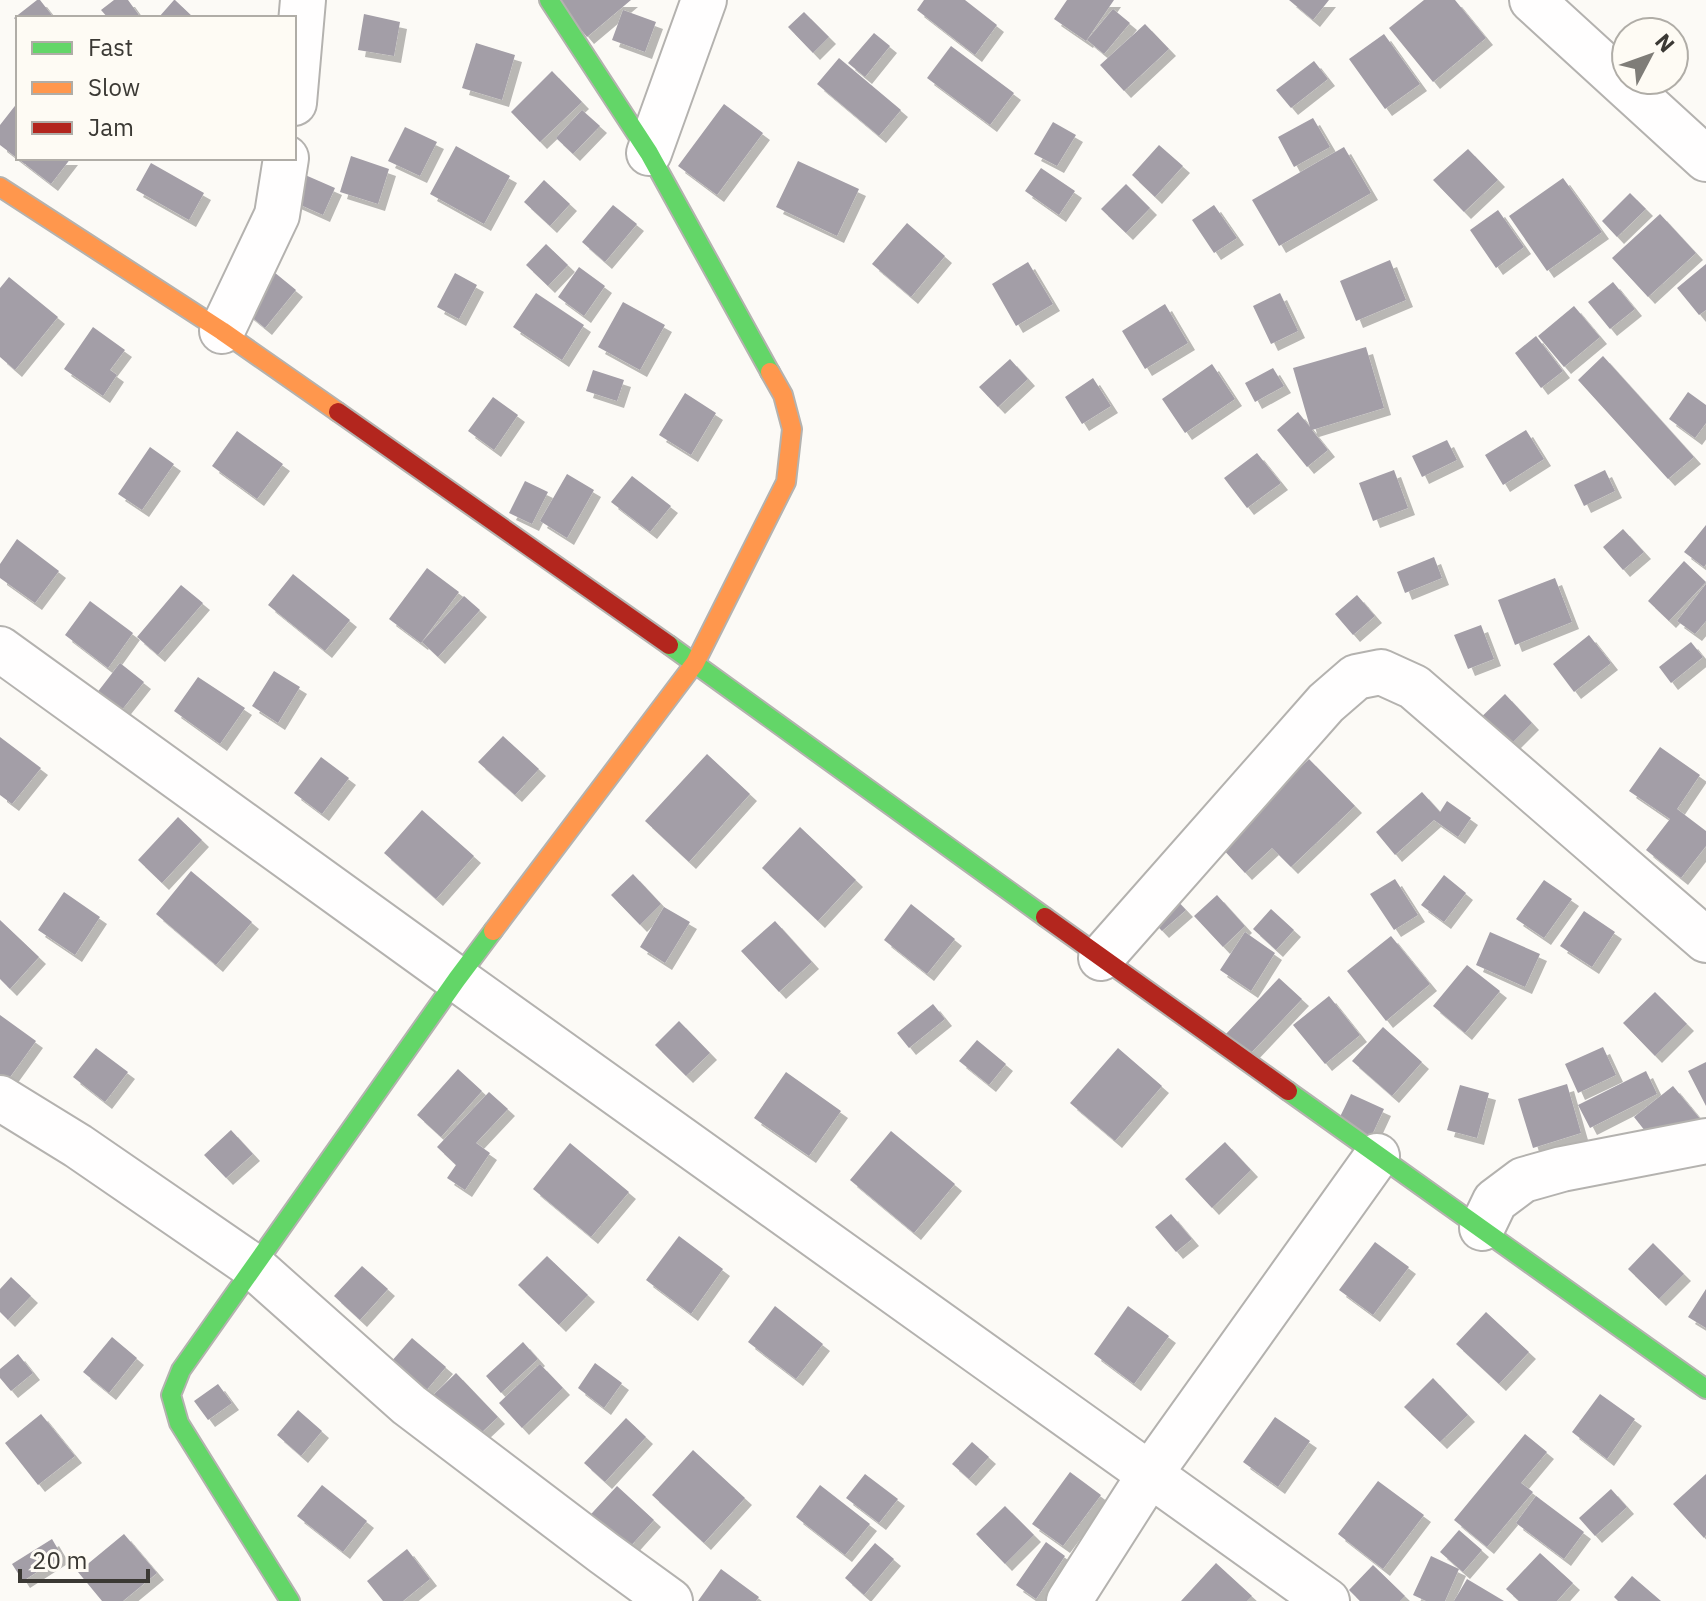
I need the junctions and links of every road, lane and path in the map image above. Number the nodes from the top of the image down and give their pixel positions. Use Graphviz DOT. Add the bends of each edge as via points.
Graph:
graph roads {
  1 [pos="303,0"];
  2 [pos="549,0"];
  3 [pos="704,0"];
  4 [pos="1532,0"];
  5 [pos="296,80"];
  6 [pos="649,153"];
  7 [pos="1706,159"];
  8 [pos="286,160"];
  9 [pos="1,189"];
  10 [pos="222,331"];
  11 [pos="0,649"];
  12 [pos="695,663"];
  13 [pos="1706,940"];
  14 [pos="1101,958"];
  15 [pos="457,979"];
  16 [pos="0,1098"];
  17 [pos="1706,1141"];
  18 [pos="1377,1156"];
  19 [pos="1482,1228"];
  20 [pos="254,1267"];
  21 [pos="1706,1389"];
  22 [pos="1150,1474"];
  23 [pos="290,1601"];
  24 [pos="670,1601"];
  25 [pos="1069,1601"];
  26 [pos="1327,1601"];
  1 -- 5 [label="street"];
  2 -- 6 [label="street"];
  3 -- 6 [label="street"];
  4 -- 7 [label="street"];
  6 -- 12 [label="street" via="783,395 792,429 786,482"];
  8 -- 10 [label="street" via="277,215"];
  9 -- 10 [label="street"];
  10 -- 12 [label="street"];
  11 -- 15 [label="street"];
  12 -- 14 [label="street"];
  12 -- 15 [label="street"];
  13 -- 14 [label="street" via="1414,687 1381,672 1356,677 1326,703"];
  14 -- 18 [label="street"];
  15 -- 20 [label="street"];
  15 -- 22 [label="street"];
  16 -- 20 [label="street"];
  17 -- 19 [label="street" via="1523,1180 1495,1201"];
  18 -- 19 [label="street"];
  18 -- 22 [label="street"];
  19 -- 21 [label="street"];
  20 -- 23 [label="street" via="181,1370 171,1395 179,1423"];
  20 -- 24 [label="street" via="409,1405"];
  22 -- 25 [label="street"];
  22 -- 26 [label="street"];
}
